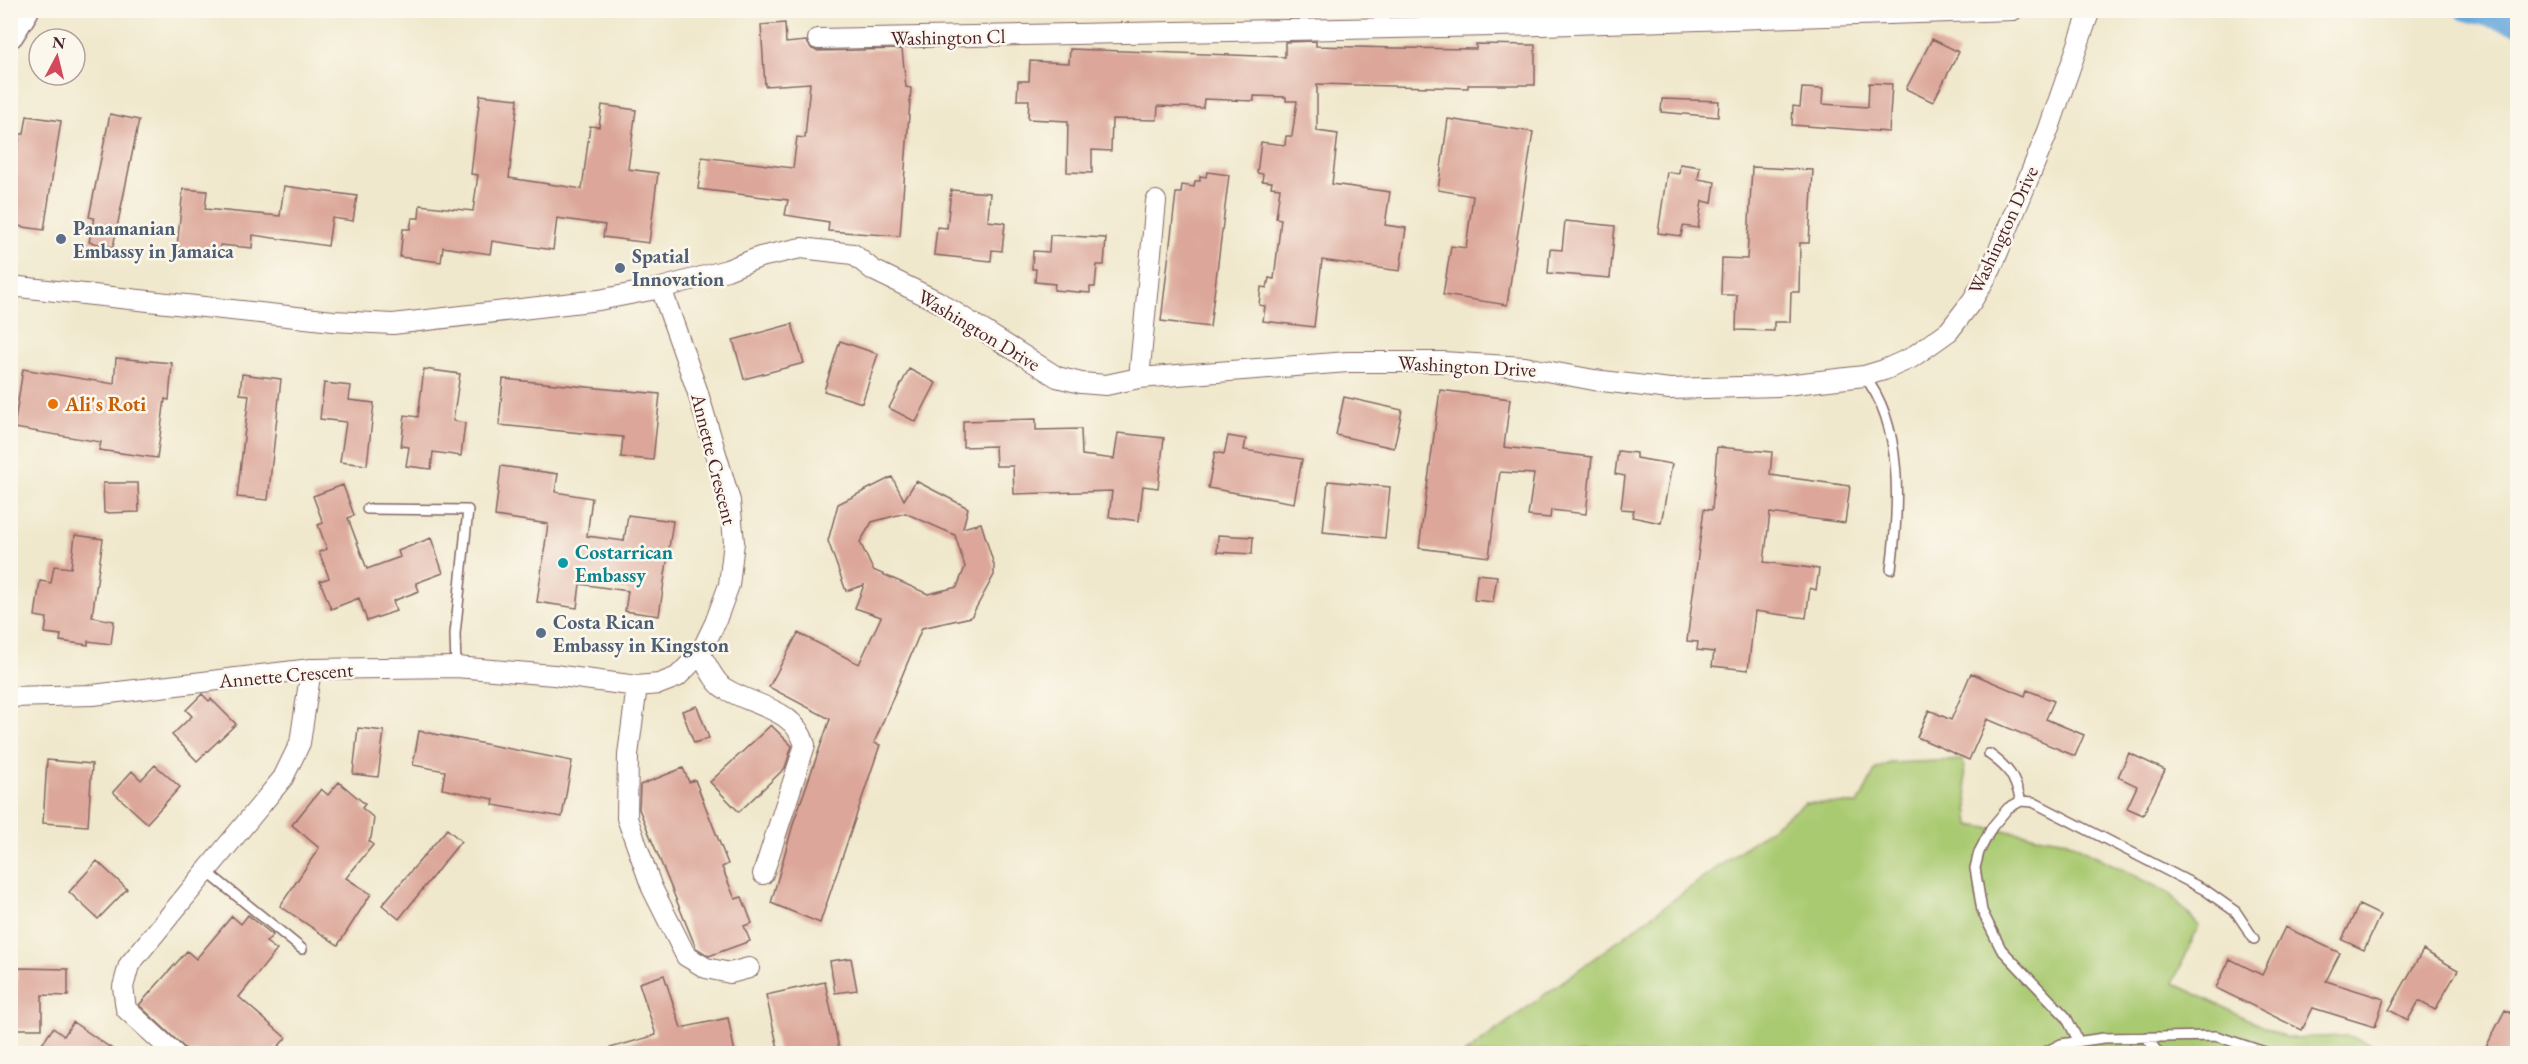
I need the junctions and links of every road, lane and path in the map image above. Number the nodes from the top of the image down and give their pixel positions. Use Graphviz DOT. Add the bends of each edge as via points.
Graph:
graph roads {
  1 [pos="2013,10"];
  2 [pos="2090,10"];
  3 [pos="818,39"];
  4 [pos="1156,201"];
  5 [pos="10,286"];
  6 [pos="661,288"];
  7 [pos="1864,376"];
  8 [pos="1139,378"];
  9 [pos="367,509"];
  10 [pos="1891,569"];
  11 [pos="700,654"];
  12 [pos="456,667"];
  13 [pos="311,669"];
  14 [pos="637,686"];
  15 [pos="10,697"];
  16 [pos="1989,754"];
  17 [pos="2020,801"];
  18 [pos="206,871"];
  19 [pos="764,874"];
  20 [pos="2254,939"];
  21 [pos="302,949"];
  22 [pos="749,968"];
  23 [pos="2146,1037"];
  24 [pos="2079,1041"];
  25 [pos="175,1053"];
  26 [pos="2041,1053"];
  27 [pos="2159,1053"];
  28 [pos="2271,1053"];
  1 -- 3 [label="street, Washington Cl"];
  2 -- 7 [label="street, Washington Drive" via="2044,141 1991,269 1972,301 1949,332 1911,358"];
  4 -- 8 [label="street"];
  5 -- 6 [label="street" via="363,324 393,324 599,300"];
  6 -- 8 [label="street, Washington Drive" via="801,248 853,254 873,270 937,301 1057,377 1106,385"];
  6 -- 11 [label="street, Annette Crescent" via="697,390 726,490 734,542 729,585"];
  7 -- 8 [label="street, Washington Drive" via="1777,386 1670,390 1525,367 1348,362"];
  7 -- 10 [label="lane" via="1877,392 1889,427 1896,480"];
  9 -- 12 [label="lane" via="468,510 455,634"];
  11 -- 14 [label="street, Annette Crescent" via="677,677"];
  11 -- 19 [label="street" via="722,687 790,719 800,729 805,744"];
  12 -- 13 [label="street, Annette Crescent"];
  12 -- 14 [label="street, Annette Crescent"];
  13 -- 15 [label="street, Annette Crescent" via="93,695"];
  13 -- 18 [label="street" via="300,743 293,761"];
  14 -- 22 [label="street" via="628,755 627,818 652,888 686,956 706,968 730,973"];
  16 -- 17 [label="lane" via="2005,765 2014,778"];
  17 -- 20 [label="lane" via="2033,802 2205,890 2236,912"];
  17 -- 24 [label="lane" via="2008,808 1992,827 1979,852 1975,868 1982,910 2001,949 2066,1017"];
  18 -- 21 [label="lane"];
  18 -- 25 [label="street" via="129,965 123,987 126,1009"];
  23 -- 24 [label="lane"];
  23 -- 27 [label="lane"];
  23 -- 28 [label="lane" via="2216,1036"];
  24 -- 26 [label="lane"];
}
